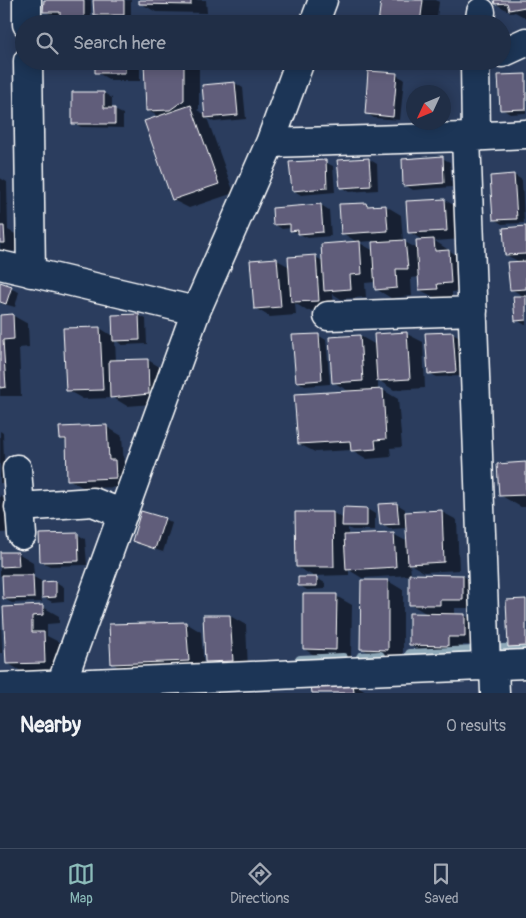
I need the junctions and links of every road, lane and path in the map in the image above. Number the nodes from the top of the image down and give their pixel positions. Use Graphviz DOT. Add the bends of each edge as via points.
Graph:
graph roads {
  1 [pos="27,0"];
  2 [pos="323,0"];
  3 [pos="27,15"];
  4 [pos="317,15"];
  5 [pos="526,42"];
  6 [pos="511,49"];
  7 [pos="28,70"];
  8 [pos="297,70"];
  9 [pos="476,70"];
  10 [pos="526,134"];
  11 [pos="471,137"];
  12 [pos="270,143"];
  13 [pos="0,266"];
  14 [pos="31,273"];
  15 [pos="473,310"];
  16 [pos="196,311"];
  17 [pos="328,316"];
  18 [pos="17,469"];
  19 [pos="19,507"];
  20 [pos="123,514"];
  21 [pos="22,535"];
  22 [pos="526,664"];
  23 [pos="490,666"];
  24 [pos="291,684"];
  25 [pos="0,687"];
  26 [pos="60,689"];
  27 [pos="495,693"];
  1 -- 3 [label="street"];
  2 -- 4 [label="street"];
  5 -- 6 [label="street"];
  7 -- 14 [label="street"];
  8 -- 12 [label="street"];
  9 -- 11 [label="street"];
  10 -- 11 [label="street"];
  11 -- 12 [label="street"];
  11 -- 15 [label="street"];
  12 -- 16 [label="street"];
  13 -- 14 [label="street"];
  14 -- 16 [label="street"];
  15 -- 17 [label="street"];
  15 -- 23 [label="street"];
  16 -- 20 [label="street"];
  18 -- 19 [label="street"];
  19 -- 20 [label="street" via="93,502"];
  19 -- 21 [label="street"];
  20 -- 26 [label="street"];
  22 -- 23 [label="street"];
  23 -- 24 [label="street"];
  23 -- 27 [label="street"];
  24 -- 26 [label="street"];
  25 -- 26 [label="street"];
}
